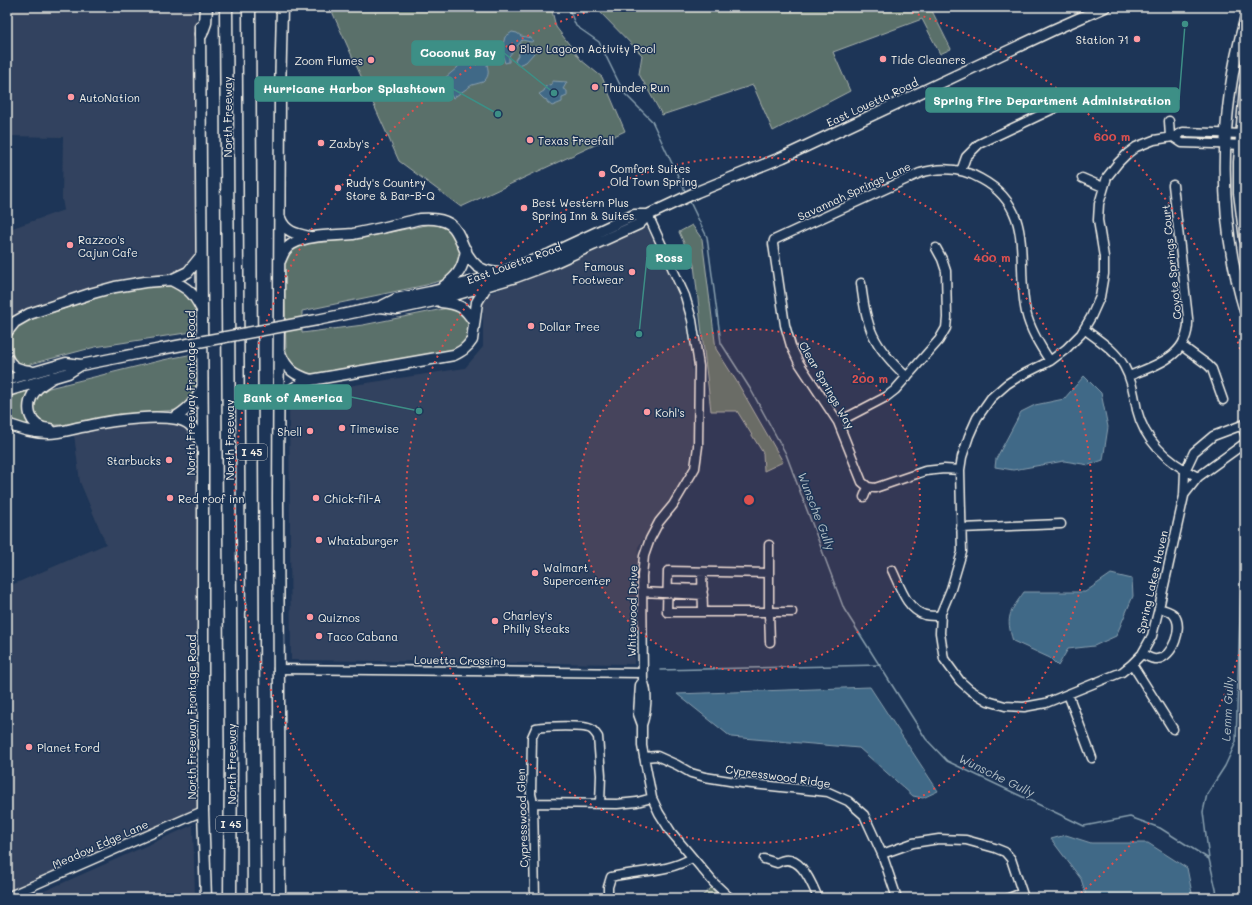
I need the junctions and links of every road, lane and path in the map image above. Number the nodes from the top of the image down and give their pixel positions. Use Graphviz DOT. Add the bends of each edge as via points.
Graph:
graph roads {
  1 [pos="200,7"];
  2 [pos="206,7"];
  3 [pos="226,7"];
  4 [pos="249,7"];
  5 [pos="282,7"];
  6 [pos="1105,7"];
  7 [pos="1245,20"];
  8 [pos="201,34"];
  9 [pos="1245,88"];
  10 [pos="1072,100"];
  11 [pos="1169,121"];
  12 [pos="1197,132"];
  13 [pos="1226,133"];
  14 [pos="1243,134"];
  15 [pos="1171,137"];
  16 [pos="1197,144"];
  17 [pos="1225,145"];
  18 [pos="1242,145"];
  19 [pos="961,171"];
  20 [pos="1082,178"];
  21 [pos="1173,185"];
  22 [pos="1104,187"];
  23 [pos="648,214"];
  24 [pos="279,215"];
  25 [pos="314,238"];
  26 [pos="1245,239"];
  27 [pos="773,241"];
  28 [pos="936,248"];
  29 [pos="466,250"];
  30 [pos="201,256"];
  31 [pos="542,257"];
  32 [pos="279,265"];
  33 [pos="536,270"];
  34 [pos="498,274"];
  35 [pos="171,280"];
  36 [pos="861,284"];
  37 [pos="486,287"];
  38 [pos="437,291"];
  39 [pos="434,301"];
  40 [pos="380,307"];
  41 [pos="201,309"];
  42 [pos="1245,311"];
  43 [pos="474,322"];
  44 [pos="1084,329"];
  45 [pos="7,332"];
  46 [pos="1182,346"];
  47 [pos="279,348"];
  48 [pos="7,358"];
  49 [pos="1050,361"];
  50 [pos="81,365"];
  51 [pos="36,371"];
  52 [pos="1129,376"];
  53 [pos="52,377"];
  54 [pos="907,377"];
  55 [pos="7,380"];
  56 [pos="312,380"];
  57 [pos="202,386"];
  58 [pos="7,391"];
  59 [pos="1223,400"];
  60 [pos="279,406"];
  61 [pos="174,418"];
  62 [pos="838,422"];
  63 [pos="7,424"];
  64 [pos="1243,425"];
  65 [pos="64,430"];
  66 [pos="1245,434"];
  67 [pos="1245,443"];
  68 [pos="203,447"];
  69 [pos="960,470"];
  70 [pos="1185,471"];
  71 [pos="1198,477"];
  72 [pos="868,487"];
  73 [pos="1184,496"];
  74 [pos="864,497"];
  75 [pos="1061,524"];
  76 [pos="961,528"];
  77 [pos="769,545"];
  78 [pos="892,570"];
  79 [pos="769,573"];
  80 [pos="702,574"];
  81 [pos="642,592"];
  82 [pos="667,592"];
  83 [pos="703,592"];
  84 [pos="703,608"];
  85 [pos="1160,608"];
  86 [pos="769,612"];
  87 [pos="792,612"];
  88 [pos="941,616"];
  89 [pos="770,642"];
  90 [pos="1142,654"];
  91 [pos="1132,664"];
  92 [pos="278,669"];
  93 [pos="643,677"];
  94 [pos="1068,694"];
  95 [pos="1173,729"];
  96 [pos="644,757"];
  97 [pos="1092,758"];
  98 [pos="652,798"];
  99 [pos="532,803"];
  100 [pos="600,804"];
  101 [pos="203,811"];
  102 [pos="882,854"];
  103 [pos="692,858"];
  104 [pos="764,859"];
  105 [pos="1023,896"];
  106 [pos="7,897"];
  107 [pos="206,898"];
  108 [pos="230,898"];
  109 [pos="254,898"];
  110 [pos="280,898"];
  111 [pos="534,898"];
  112 [pos="608,898"];
  113 [pos="730,898"];
  114 [pos="818,898"];
  115 [pos="897,898"];
  116 [pos="1009,898"];
  1 -- 8 [label="main road, North Freeway Frontage Road"];
  2 -- 8 [label="highway"];
  3 -- 108 [label="highway, North Freeway / I 45"];
  4 -- 109 [label="highway, North Freeway / I 45"];
  5 -- 24 [label="main road"];
  6 -- 23 [label="main road, East Louetta Road" via="783,157"];
  7 -- 13 [label="main road" via="1234,71"];
  8 -- 30 [label="main road, North Freeway Frontage Road"];
  9 -- 14 [label="main road"];
  10 -- 19 [label="street" via="979,144 966,156"];
  11 -- 15 [label="street"];
  12 -- 13 [label="street, Spring Lakes Haven"];
  12 -- 15 [label="street, Spring Lakes Haven" via="1183,132"];
  12 -- 16 [label="street"];
  13 -- 14 [label="street, Spring Lakes Haven"];
  13 -- 17 [label="main road"];
  14 -- 18 [label="main road"];
  15 -- 16 [label="street" via="1182,143"];
  15 -- 22 [label="street, Spring Lakes Haven" via="1154,140 1130,151 1110,174"];
  16 -- 17 [label="street"];
  17 -- 18 [label="street"];
  17 -- 42 [label="main road" via="1228,229"];
  18 -- 26 [label="main road" via="1239,193"];
  19 -- 27 [label="street, Savannah Springs Lane" via="940,169 920,173"];
  19 -- 49 [label="street, Savannah Springs Lane" via="993,186 1006,200 1017,219 1021,237 1026,312 1032,330"];
  20 -- 22 [label="street"];
  21 -- 46 [label="street, Coyote Springs Court" via="1188,318"];
  22 -- 44 [label="street, Spring Lakes Haven" via="1100,195 1098,212 1098,228 1104,257 1103,281 1097,307"];
  23 -- 31 [label="main road, East Louetta Road" via="634,215"];
  23 -- 33 [label="main road, East Louetta Road" via="639,224"];
  23 -- 81 [label="street, Whitewood Drive" via="685,296 692,320 699,366 698,446 695,468 650,540 644,556"];
  24 -- 25 [label="main road" via="282,224 288,230"];
  24 -- 32 [label="main road"];
  25 -- 29 [label="main road" via="354,234 430,218 455,228"];
  25 -- 32 [label="main road" via="291,244 283,252"];
  27 -- 62 [label="street, Clear Springs Way" via="787,336 800,363"];
  28 -- 54 [label="street" via="946,270 947,322 942,336"];
  29 -- 34 [label="main road" via="478,267"];
  29 -- 38 [label="main road" via="460,271 454,279"];
  30 -- 35 [label="main road" via="188,272"];
  30 -- 41 [label="main road, North Freeway Frontage Road"];
  31 -- 33 [label="main road"];
  31 -- 34 [label="main road, East Louetta Road"];
  32 -- 47 [label="main road"];
  33 -- 37 [label="main road, East Louetta Road"];
  34 -- 38 [label="main road, East Louetta Road"];
  35 -- 41 [label="main road" via="188,289"];
  35 -- 45 [label="main road" via="145,282 93,293 29,314 15,322"];
  36 -- 54 [label="street" via="865,314 873,336 885,355"];
  37 -- 39 [label="main road, East Louetta Road"];
  37 -- 43 [label="main road" via="477,302"];
  38 -- 40 [label="main road, East Louetta Road" via="396,299"];
  39 -- 40 [label="main road, East Louetta Road" via="397,309"];
  39 -- 43 [label="main road" via="454,303 463,308"];
  40 -- 50 [label="main road, East Louetta Road, bridge"];
  41 -- 57 [label="main road, North Freeway Frontage Road"];
  43 -- 56 [label="main road" via="474,333 469,345 454,355"];
  44 -- 49 [label="street, Spring Lakes Haven" via="1066,349"];
  44 -- 52 [label="street" via="1114,353"];
  46 -- 52 [label="street" via="1165,361"];
  46 -- 59 [label="street" via="1212,369"];
  47 -- 56 [label="main road" via="283,360 290,369 298,376"];
  47 -- 60 [label="main road"];
  48 -- 51 [label="main road" via="15,368"];
  49 -- 69 [label="street, Spring Lakes Haven" via="1007,384 987,403 971,430"];
  50 -- 51 [label="main road" via="66,363"];
  50 -- 53 [label="main road" via="68,373"];
  51 -- 55 [label="main road"];
  52 -- 70 [label="street" via="1140,422 1148,437 1160,452"];
  53 -- 58 [label="main road"];
  53 -- 65 [label="main road" via="37,389 31,400 29,412 37,426"];
  54 -- 62 [label="street" via="886,397"];
  56 -- 60 [label="main road" via="292,388"];
  57 -- 61 [label="main road" via="193,404"];
  57 -- 68 [label="main road, North Freeway Frontage Road"];
  60 -- 92 [label="main road"];
  61 -- 65 [label="main road" via="127,420"];
  61 -- 68 [label="main road" via="188,424 197,433"];
  62 -- 72 [label="street, Clear Springs Way" via="861,480"];
  63 -- 65 [label="main road" via="32,432 49,433"];
  64 -- 66 [label="street"];
  64 -- 70 [label="street" via="1213,436 1194,452"];
  67 -- 71 [label="street"];
  68 -- 101 [label="main road, North Freeway Frontage Road"];
  69 -- 72 [label="street" via="926,471 878,487"];
  69 -- 76 [label="street, Spring Lakes Haven"];
  70 -- 71 [label="street"];
  70 -- 73 [label="street"];
  71 -- 73 [label="street"];
  72 -- 74 [label="street"];
  73 -- 85 [label="street, Spring Lakes Haven"];
  75 -- 76 [label="street"];
  76 -- 88 [label="street, Spring Lakes Haven" via="962,552"];
  77 -- 79 [label="street"];
  78 -- 88 [label="street" via="908,603 915,610 925,615"];
  79 -- 80 [label="street"];
  79 -- 86 [label="street"];
  80 -- 82 [label="street" via="668,571"];
  80 -- 83 [label="street"];
  81 -- 82 [label="street"];
  81 -- 93 [label="street, Whitewood Drive"];
  82 -- 83 [label="street"];
  82 -- 84 [label="street" via="667,612"];
  83 -- 84 [label="street"];
  84 -- 86 [label="street"];
  85 -- 90 [label="street, Spring Lakes Haven" via="1152,636"];
  85 -- 90 [label="street" via="1171,612 1176,618 1178,625 1174,645 1160,659 1152,659"];
  86 -- 87 [label="street"];
  86 -- 89 [label="street"];
  88 -- 94 [label="street, Spring Lakes Haven" via="940,633 944,659 960,681 979,696 997,704 1024,707 1046,703"];
  90 -- 91 [label="street, Spring Lakes Haven"];
  91 -- 94 [label="street, Spring Lakes Haven" via="1122,672"];
  91 -- 95 [label="street"];
  92 -- 93 [label="street, Louetta Crossing"];
  92 -- 110 [label="main road"];
  93 -- 96 [label="street, Whitewood Drive" via="640,685 642,704 638,714 642,725"];
  94 -- 97 [label="street"];
  96 -- 98 [label="street, Whitewood Drive"];
  96 -- 102 [label="street, Cypresswood Ridge" via="657,756 705,777 828,792 848,801 864,815"];
  98 -- 100 [label="street" via="637,802"];
  98 -- 103 [label="street, Whitewood Drive" via="670,832"];
  99 -- 100 [label="street"];
  99 -- 100 [label="street, Cypresswood Glen" via="532,736 536,728 543,726 583,727 591,729 598,737"];
  99 -- 111 [label="street, Cypresswood Glen"];
  101 -- 106 [label="street, Meadow Edge Lane"];
  101 -- 107 [label="main road, North Freeway Frontage Road"];
  102 -- 105 [label="street" via="913,843 939,839 966,840 995,848 1005,852 1011,859"];
  102 -- 115 [label="street, Cypresswood Ridge"];
  103 -- 112 [label="street" via="659,870 611,877"];
  103 -- 113 [label="street, Whitewood Drive"];
  104 -- 114 [label="street" via="777,863 788,859 796,862 801,866"];
  105 -- 116 [label="street"];
}
